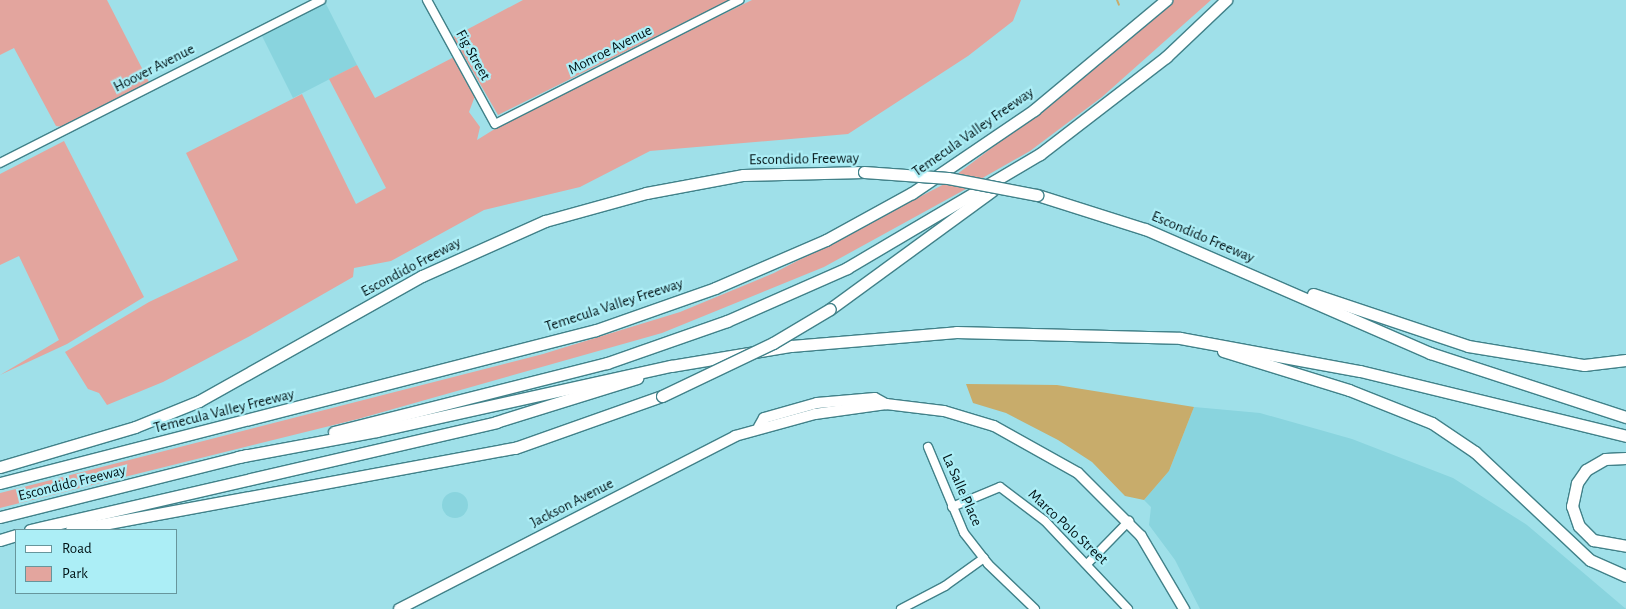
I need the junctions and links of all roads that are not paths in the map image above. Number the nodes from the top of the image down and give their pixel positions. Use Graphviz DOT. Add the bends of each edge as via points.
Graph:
graph roads {
  1 [pos="321,0"];
  2 [pos="427,0"];
  3 [pos="739,0"];
  4 [pos="1166,0"];
  5 [pos="1226,0"];
  6 [pos="495,124"];
  7 [pos="1040,154"];
  8 [pos="0,163"];
  9 [pos="1224,261"];
  10 [pos="1180,338"];
  11 [pos="1626,360"];
  12 [pos="671,366"];
  13 [pos="858,399"];
  14 [pos="886,404"];
  15 [pos="1599,410"];
  16 [pos="1626,411"];
  17 [pos="1626,417"];
  18 [pos="793,420"];
  19 [pos="759,427"];
  20 [pos="1626,436"];
  21 [pos="928,446"];
  22 [pos="238,457"];
  23 [pos="1626,458"];
  24 [pos="0,468"];
  25 [pos="0,483"];
  26 [pos="952,507"];
  27 [pos="0,517"];
  28 [pos="1129,521"];
  29 [pos="34,529"];
  30 [pos="76,529"];
  31 [pos="15,534"];
  32 [pos="15,540"];
  33 [pos="0,541"];
  34 [pos="1626,546"];
  35 [pos="984,558"];
  36 [pos="1088,563"];
  37 [pos="1626,576"];
  38 [pos="400,609"];
  39 [pos="901,609"];
  40 [pos="1035,609"];
  41 [pos="1128,609"];
  42 [pos="1184,609"];
  1 -- 8 [label="street, Hoover Avenue"];
  2 -- 6 [label="street, Fig Street"];
  3 -- 6 [label="street, Monroe Avenue"];
  4 -- 25 [label="highway, Temecula Valley Freeway" via="1034,110 912,193 826,240 715,288 596,330"];
  5 -- 7 [label="highway" via="1166,57"];
  7 -- 22 [label="highway" via="847,268 727,321 607,363"];
  7 -- 30 [label="highway, bridge" via="830,309 773,343 662,396 515,448"];
  9 -- 11 [label="highway" via="1468,346 1584,365"];
  9 -- 15 [label="highway, Escondido Freeway" via="1430,353"];
  9 -- 24 [label="highway, Escondido Freeway, bridge" via="1129,223 1037,195 948,178 864,172 743,176 646,193 545,221 422,276 199,401 135,427"];
  10 -- 12 [label="highway" via="956,332 791,346"];
  10 -- 20 [label="highway" via="1360,371"];
  10 -- 37 [label="highway" via="1349,390 1432,423 1475,452 1590,560"];
  12 -- 22 [label="highway" via="378,431"];
  12 -- 29 [label="highway" via="496,422"];
  13 -- 14 [label="main road, Jackson Avenue" via="875,398"];
  13 -- 18 [label="main road" via="801,412"];
  13 -- 19 [label="main road, Jackson Avenue" via="790,409 764,418"];
  14 -- 18 [label="main road, Jackson Avenue"];
  14 -- 28 [label="main road, Jackson Avenue" via="944,411 1020,438 1078,473"];
  15 -- 16 [label="highway"];
  15 -- 17 [label="highway, Escondido Freeway"];
  18 -- 19 [label="main road, Jackson Avenue"];
  19 -- 38 [label="main road, Jackson Avenue"];
  21 -- 26 [label="street, La Salle Place"];
  22 -- 27 [label="highway, Escondido Freeway"];
  23 -- 34 [label="highway" via="1599,461 1586,470 1577,483 1572,506 1579,526 1593,540"];
  26 -- 35 [label="street, La Salle Place"];
  26 -- 36 [label="street, Marco Polo Street" via="1000,487 1045,521"];
  28 -- 36 [label="street"];
  28 -- 42 [label="main road, Jackson Avenue"];
  31 -- 33 [label="highway"];
  32 -- 33 [label="highway"];
  35 -- 39 [label="street" via="945,586"];
  35 -- 40 [label="street, La Salle Place"];
  36 -- 41 [label="street, Marco Polo Street"];
}
